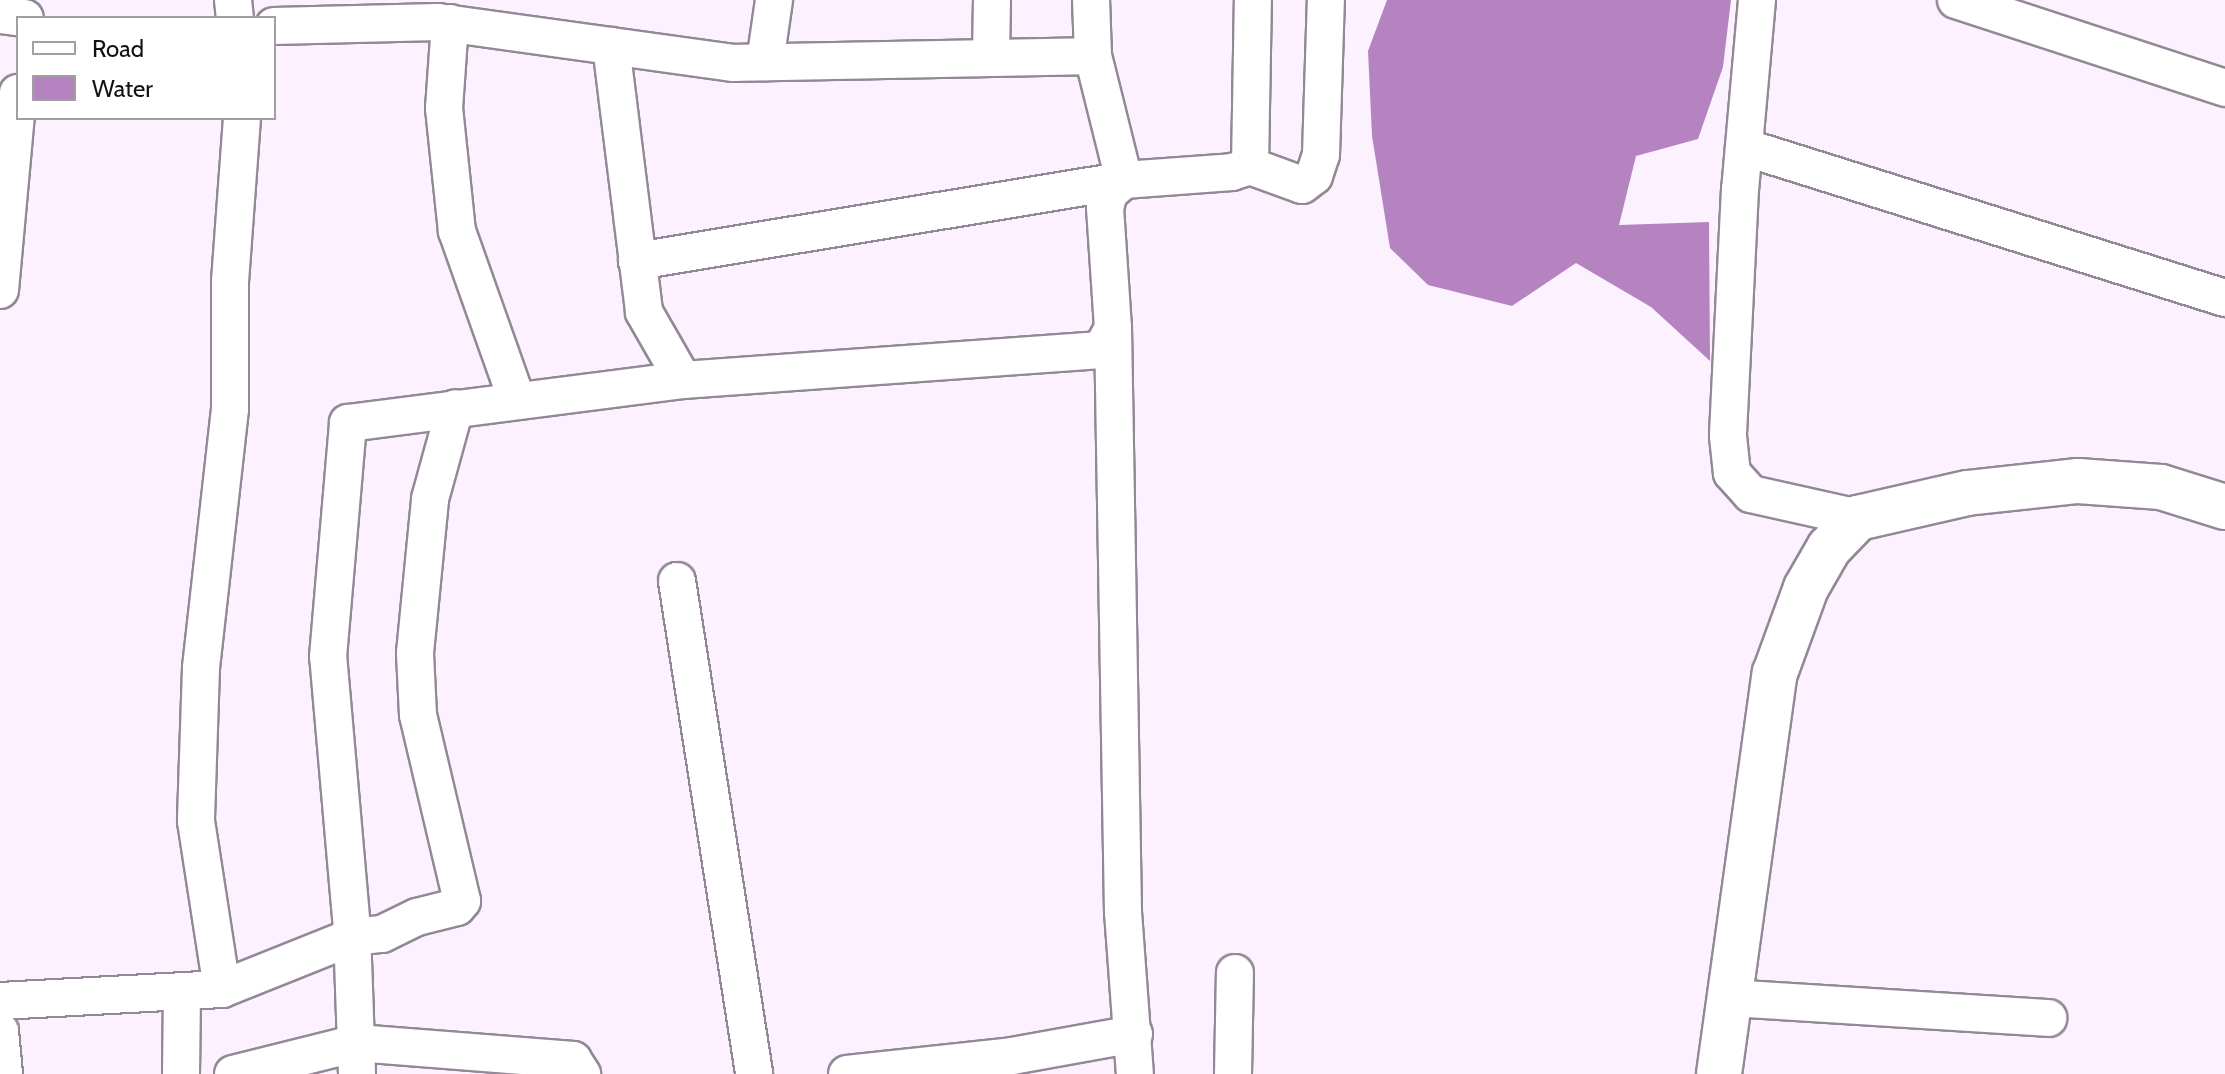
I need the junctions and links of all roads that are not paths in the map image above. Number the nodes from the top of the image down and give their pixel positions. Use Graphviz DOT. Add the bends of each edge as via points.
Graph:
graph roads {
  1 [pos="774,0"];
  2 [pos="992,0"];
  3 [pos="1091,0"];
  4 [pos="1253,0"];
  5 [pos="1326,0"];
  6 [pos="1757,0"];
  7 [pos="1956,0"];
  8 [pos="450,23"];
  9 [pos="276,26"];
  10 [pos="611,46"];
  11 [pos="1093,56"];
  12 [pos="991,57"];
  13 [pos="765,62"];
  14 [pos="2225,88"];
  15 [pos="16,115"];
  16 [pos="242,120"];
  17 [pos="1744,147"];
  18 [pos="1250,166"];
  19 [pos="1124,180"];
  20 [pos="637,261"];
  21 [pos="0,290"];
  22 [pos="2225,298"];
  23 [pos="1113,328"];
  24 [pos="683,380"];
  25 [pos="517,400"];
  26 [pos="455,408"];
  27 [pos="2225,507"];
  28 [pos="1858,518"];
  29 [pos="677,581"];
  30 [pos="352,937"];
  31 [pos="1235,973"];
  32 [pos="222,989"];
  33 [pos="182,992"];
  34 [pos="1730,998"];
  35 [pos="0,1001"];
  36 [pos="2048,1018"];
  37 [pos="0,1031"];
  38 [pos="1134,1034"];
  39 [pos="357,1058"];
  40 [pos="4,1074"];
  41 [pos="181,1074"];
  42 [pos="233,1074"];
  43 [pos="582,1074"];
  44 [pos="754,1074"];
  45 [pos="847,1074"];
  46 [pos="1135,1074"];
  47 [pos="1233,1074"];
  48 [pos="1719,1074"];
  1 -- 13 [label="street"];
  2 -- 12 [label="street"];
  3 -- 11 [label="street"];
  4 -- 18 [label="street"];
  5 -- 18 [label="street" via="1321,155 1314,176 1302,185"];
  6 -- 17 [label="street"];
  7 -- 14 [label="street"];
  8 -- 9 [label="street"];
  8 -- 10 [label="street"];
  8 -- 25 [label="street" via="444,108 457,231"];
  10 -- 13 [label="street" via="734,63"];
  10 -- 20 [label="street"];
  11 -- 12 [label="street"];
  11 -- 19 [label="street"];
  12 -- 13 [label="street"];
  15 -- 21 [label="street"];
  16 -- 32 [label="street" via="230,282 230,409 201,668 196,821"];
  17 -- 22 [label="street"];
  17 -- 28 [label="street" via="1728,436 1732,473 1751,494"];
  18 -- 19 [label="street"];
  19 -- 20 [label="street"];
  19 -- 23 [label="street" via="1109,193 1105,208"];
  20 -- 24 [label="street" via="644,312"];
  23 -- 24 [label="street" via="1108,342 1092,353"];
  23 -- 38 [label="street" via="1123,912"];
  24 -- 25 [label="street"];
  25 -- 26 [label="street"];
  26 -- 30 [label="street" via="430,499 415,653 418,715 462,901 382,934"];
  26 -- 30 [label="street" via="353,421 346,427 328,657"];
  27 -- 28 [label="street" via="2161,487 2078,481 1967,493"];
  28 -- 34 [label="street" via="1829,548 1806,588 1775,673"];
  29 -- 44 [label="street"];
  30 -- 32 [label="street"];
  30 -- 39 [label="street"];
  31 -- 47 [label="street"];
  32 -- 33 [label="street"];
  33 -- 35 [label="street"];
  33 -- 41 [label="street"];
  34 -- 36 [label="street"];
  34 -- 48 [label="street"];
  37 -- 40 [label="street"];
  38 -- 45 [label="street" via="1012,1056"];
  38 -- 46 [label="street"];
  39 -- 42 [label="street"];
  39 -- 43 [label="street" via="573,1060"];
}
